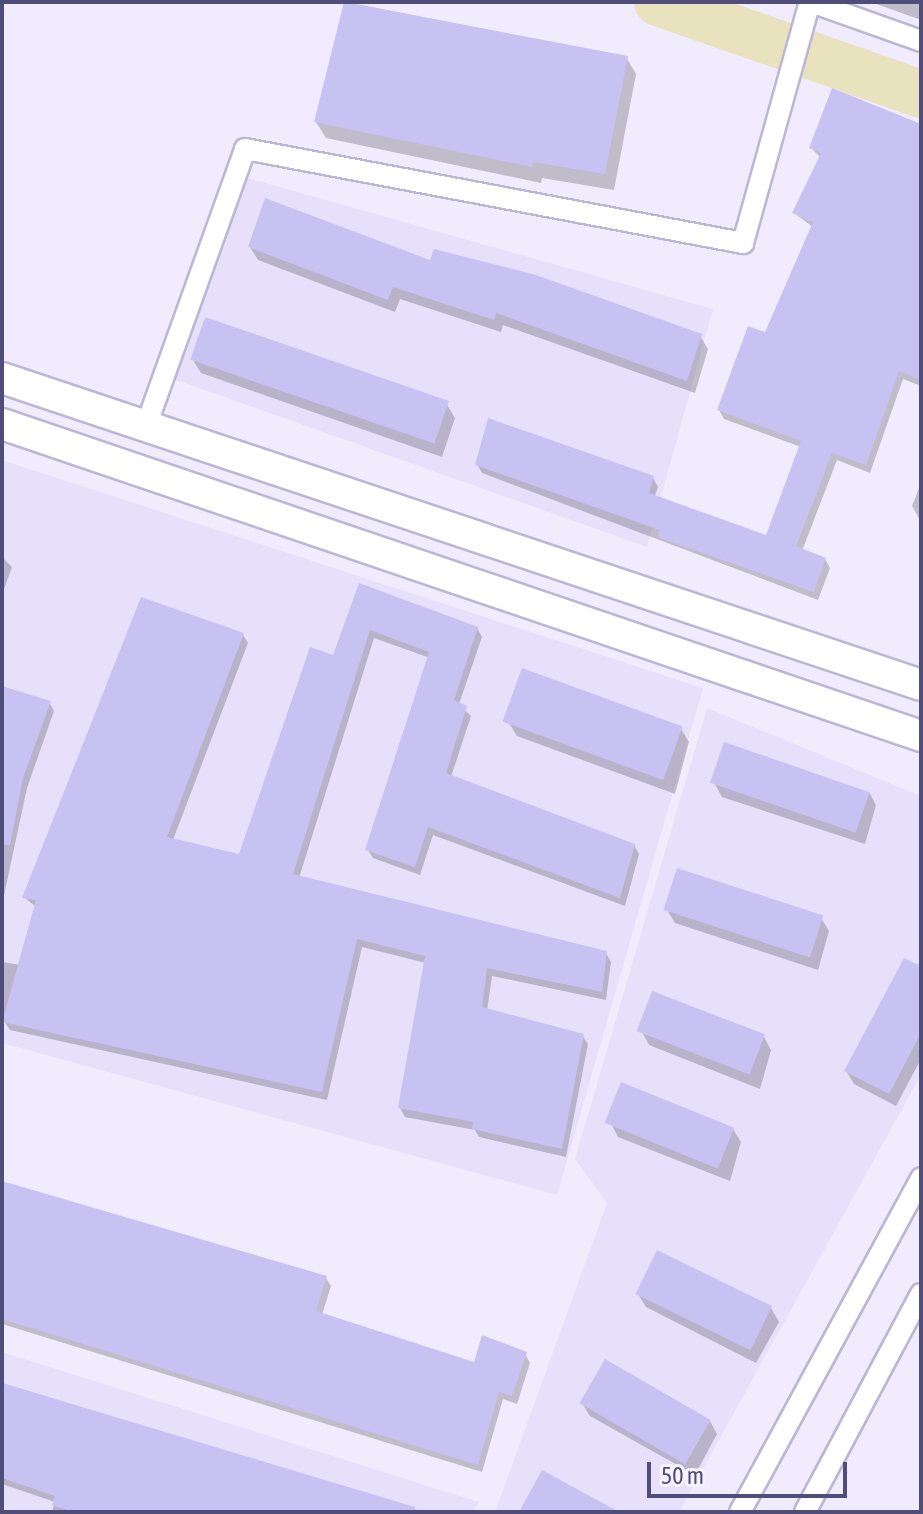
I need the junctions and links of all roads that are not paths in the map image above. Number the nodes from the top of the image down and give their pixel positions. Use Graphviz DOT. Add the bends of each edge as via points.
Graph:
graph roads {
  1 [pos="810,3"];
  2 [pos="921,41"];
  3 [pos="2,378"];
  4 [pos="2,424"];
  5 [pos="146,426"];
  6 [pos="921,685"];
  7 [pos="921,736"];
  8 [pos="921,1178"];
  9 [pos="921,1294"];
  10 [pos="740,1512"];
  11 [pos="805,1512"];
  1 -- 2 [label="street"];
  1 -- 5 [label="street" via="743,243 245,149"];
  3 -- 5 [label="main road"];
  4 -- 7 [label="main road"];
  5 -- 6 [label="main road"];
  8 -- 10 [label="street"];
  9 -- 11 [label="street"];
}
